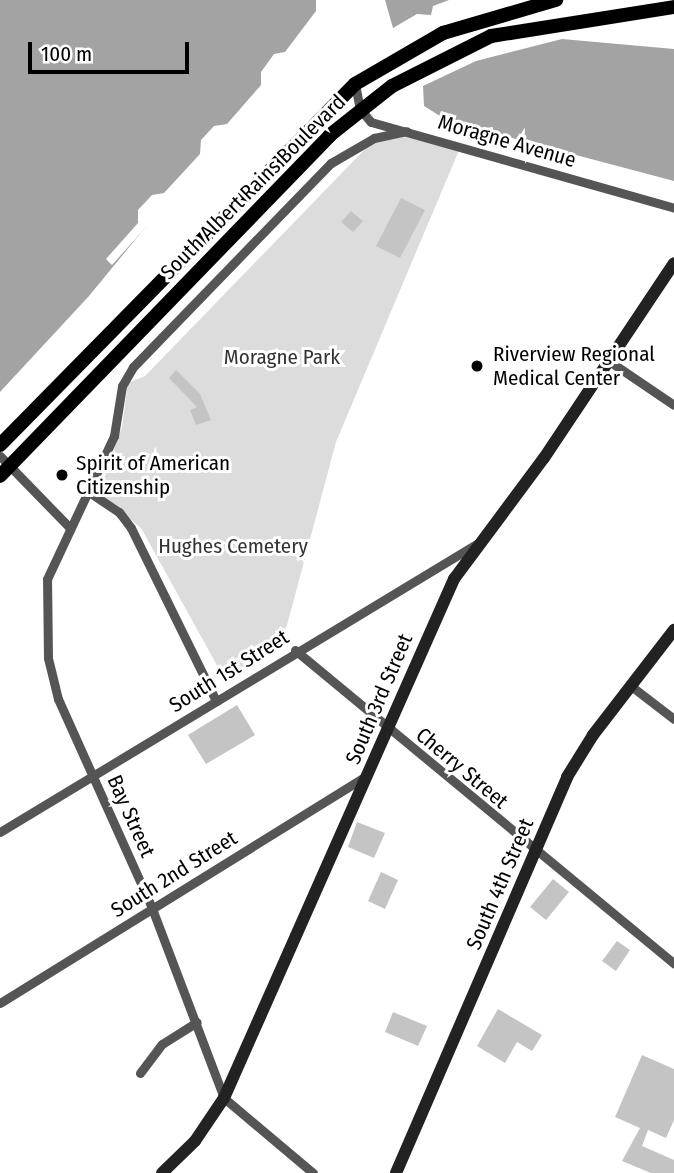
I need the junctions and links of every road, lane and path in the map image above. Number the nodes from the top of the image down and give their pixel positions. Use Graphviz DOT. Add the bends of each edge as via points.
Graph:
graph roads {
  1 [pos="556,0"];
  2 [pos="674,7"];
  3 [pos="355,84"];
  4 [pos="360,109"];
  5 [pos="406,131"];
  6 [pos="674,208"];
  7 [pos="674,263"];
  8 [pos="609,361"];
  9 [pos="674,405"];
  10 [pos="0,445"];
  11 [pos="3,466"];
  12 [pos="89,492"];
  13 [pos="69,527"];
  14 [pos="478,543"];
  15 [pos="674,629"];
  16 [pos="295,650"];
  17 [pos="631,686"];
  18 [pos="216,701"];
  19 [pos="674,719"];
  20 [pos="387,728"];
  21 [pos="94,775"];
  22 [pos="366,776"];
  23 [pos="0,831"];
  24 [pos="536,851"];
  25 [pos="152,908"];
  26 [pos="674,964"];
  27 [pos="0,1003"];
  28 [pos="197,1022"];
  29 [pos="140,1073"];
  30 [pos="224,1098"];
  31 [pos="162,1173"];
  32 [pos="313,1173"];
  33 [pos="396,1173"];
  1 -- 3 [label="main road, South Albert Rains Boulevard" via="463,25"];
  2 -- 4 [label="main road, South Albert Rains Boulevard" via="491,36 428,63"];
  3 -- 4 [label="street"];
  3 -- 10 [label="main road, South Albert Rains Boulevard"];
  4 -- 5 [label="street, Moragne Avenue" via="371,122"];
  4 -- 11 [label="main road, South Albert Rains Boulevard"];
  5 -- 6 [label="street, Moragne Avenue"];
  5 -- 12 [label="street, Bay Street" via="374,138 331,163 133,367 122,386 114,436"];
  7 -- 8 [label="main road, South 3rd Street"];
  8 -- 9 [label="street"];
  8 -- 14 [label="main road, South 3rd Street" via="524,487"];
  11 -- 13 [label="street"];
  12 -- 13 [label="street, Bay Street"];
  12 -- 18 [label="street" via="119,512 131,528"];
  13 -- 21 [label="street, Bay Street" via="47,579 48,659 58,699"];
  14 -- 16 [label="street, South 1st Street"];
  14 -- 20 [label="main road, South 3rd Street" via="441,603"];
  15 -- 17 [label="main road, South 4th Street"];
  16 -- 18 [label="street, South 1st Street"];
  16 -- 20 [label="street, Cherry Street"];
  17 -- 19 [label="street"];
  17 -- 24 [label="main road, South 4th Street" via="567,777"];
  18 -- 21 [label="street, South 1st Street"];
  20 -- 22 [label="main road, South 3rd Street"];
  20 -- 24 [label="street, Cherry Street"];
  21 -- 23 [label="street, South 1st Street"];
  21 -- 25 [label="street, Bay Street"];
  22 -- 25 [label="street, South 2nd Street"];
  22 -- 30 [label="main road, South 3rd Street"];
  24 -- 26 [label="street, Cherry Street"];
  24 -- 33 [label="main road, South 4th Street"];
  25 -- 27 [label="street, South 2nd Street"];
  25 -- 28 [label="street, Bay Street"];
  28 -- 29 [label="street" via="162,1044"];
  28 -- 30 [label="street, Bay Street"];
  30 -- 31 [label="main road, South 3rd Street" via="195,1141"];
  30 -- 32 [label="street"];
}
